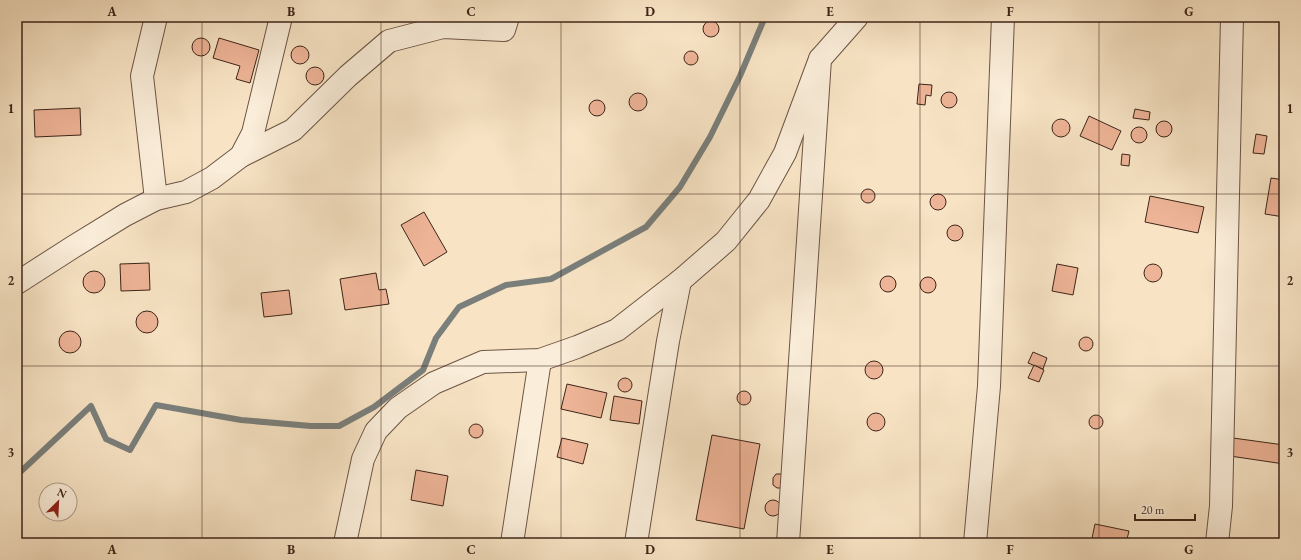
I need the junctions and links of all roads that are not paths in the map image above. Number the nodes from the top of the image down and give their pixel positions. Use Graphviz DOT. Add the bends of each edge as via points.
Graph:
graph roads {
  1 [pos="156,17"];
  2 [pos="281,17"];
  3 [pos="508,17"];
  4 [pos="857,17"];
  5 [pos="1003,17"];
  6 [pos="1232,17"];
  7 [pos="820,59"];
  8 [pos="241,156"];
  9 [pos="156,199"];
  10 [pos="680,281"];
  11 [pos="17,283"];
  12 [pos="540,360"];
  13 [pos="345,543"];
  14 [pos="512,543"];
  15 [pos="636,543"];
  16 [pos="788,543"];
  17 [pos="975,543"];
  18 [pos="1217,543"];
  1 -- 9 [label="street" via="142,76"];
  2 -- 8 [label="street" via="253,133"];
  3 -- 8 [label="street" via="504,30 443,27 389,41 348,76 293,130"];
  4 -- 7 [label="street"];
  5 -- 17 [label="street" via="989,386"];
  6 -- 18 [label="street" via="1221,506"];
  7 -- 10 [label="street" via="785,153 759,200 726,241"];
  7 -- 16 [label="street"];
  8 -- 9 [label="street" via="206,182 186,192"];
  9 -- 11 [label="street"];
  10 -- 12 [label="street" via="617,330"];
  10 -- 15 [label="street"];
  12 -- 13 [label="street" via="483,362 434,383 398,408 376,431 363,459"];
  12 -- 14 [label="street"];
}
